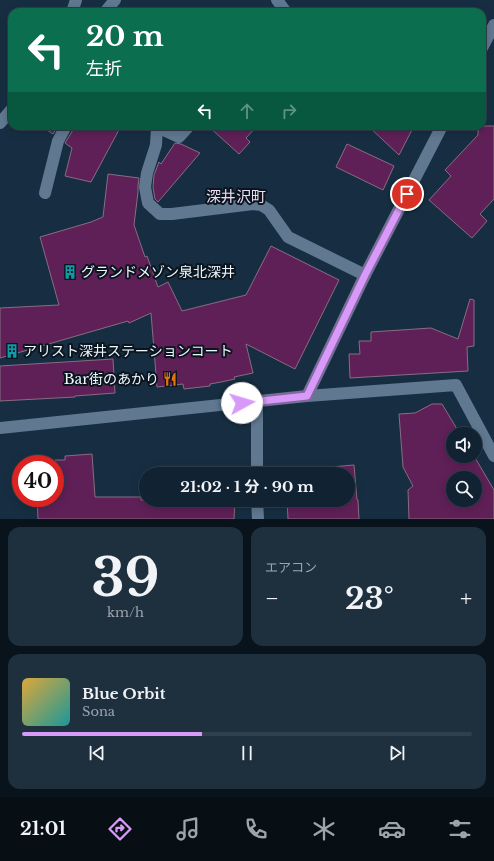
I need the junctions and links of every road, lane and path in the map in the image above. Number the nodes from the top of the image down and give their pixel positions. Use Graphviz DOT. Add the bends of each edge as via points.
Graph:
graph roads {
  1 [pos="115,0"];
  2 [pos="108,8"];
  3 [pos="494,25"];
  4 [pos="486,40"];
  5 [pos="8,114"];
  6 [pos="0,123"];
  7 [pos="64,130"];
  8 [pos="156,130"];
  9 [pos="163,130"];
  10 [pos="185,130"];
  11 [pos="440,130"];
  12 [pos="45,193"];
  13 [pos="365,275"];
  14 [pos="307,396"];
  15 [pos="257,402"];
  16 [pos="0,428"];
  17 [pos="494,456"];
  18 [pos="257,467"];
  19 [pos="257,507"];
  20 [pos="258,519"];
  1 -- 2 [label="street"];
  3 -- 4 [label="street"];
  5 -- 6 [label="street"];
  7 -- 12 [label="street" via="58,141"];
  8 -- 13 [label="street" via="156,146 145,188 148,203 160,214 262,205 269,210 288,237"];
  9 -- 10 [label="street" via="179,137"];
  11 -- 13 [label="street"];
  13 -- 14 [label="street"];
  14 -- 15 [label="street"];
  14 -- 17 [label="street" via="456,385"];
  15 -- 16 [label="street"];
  15 -- 18 [label="street"];
  19 -- 20 [label="street"];
}
